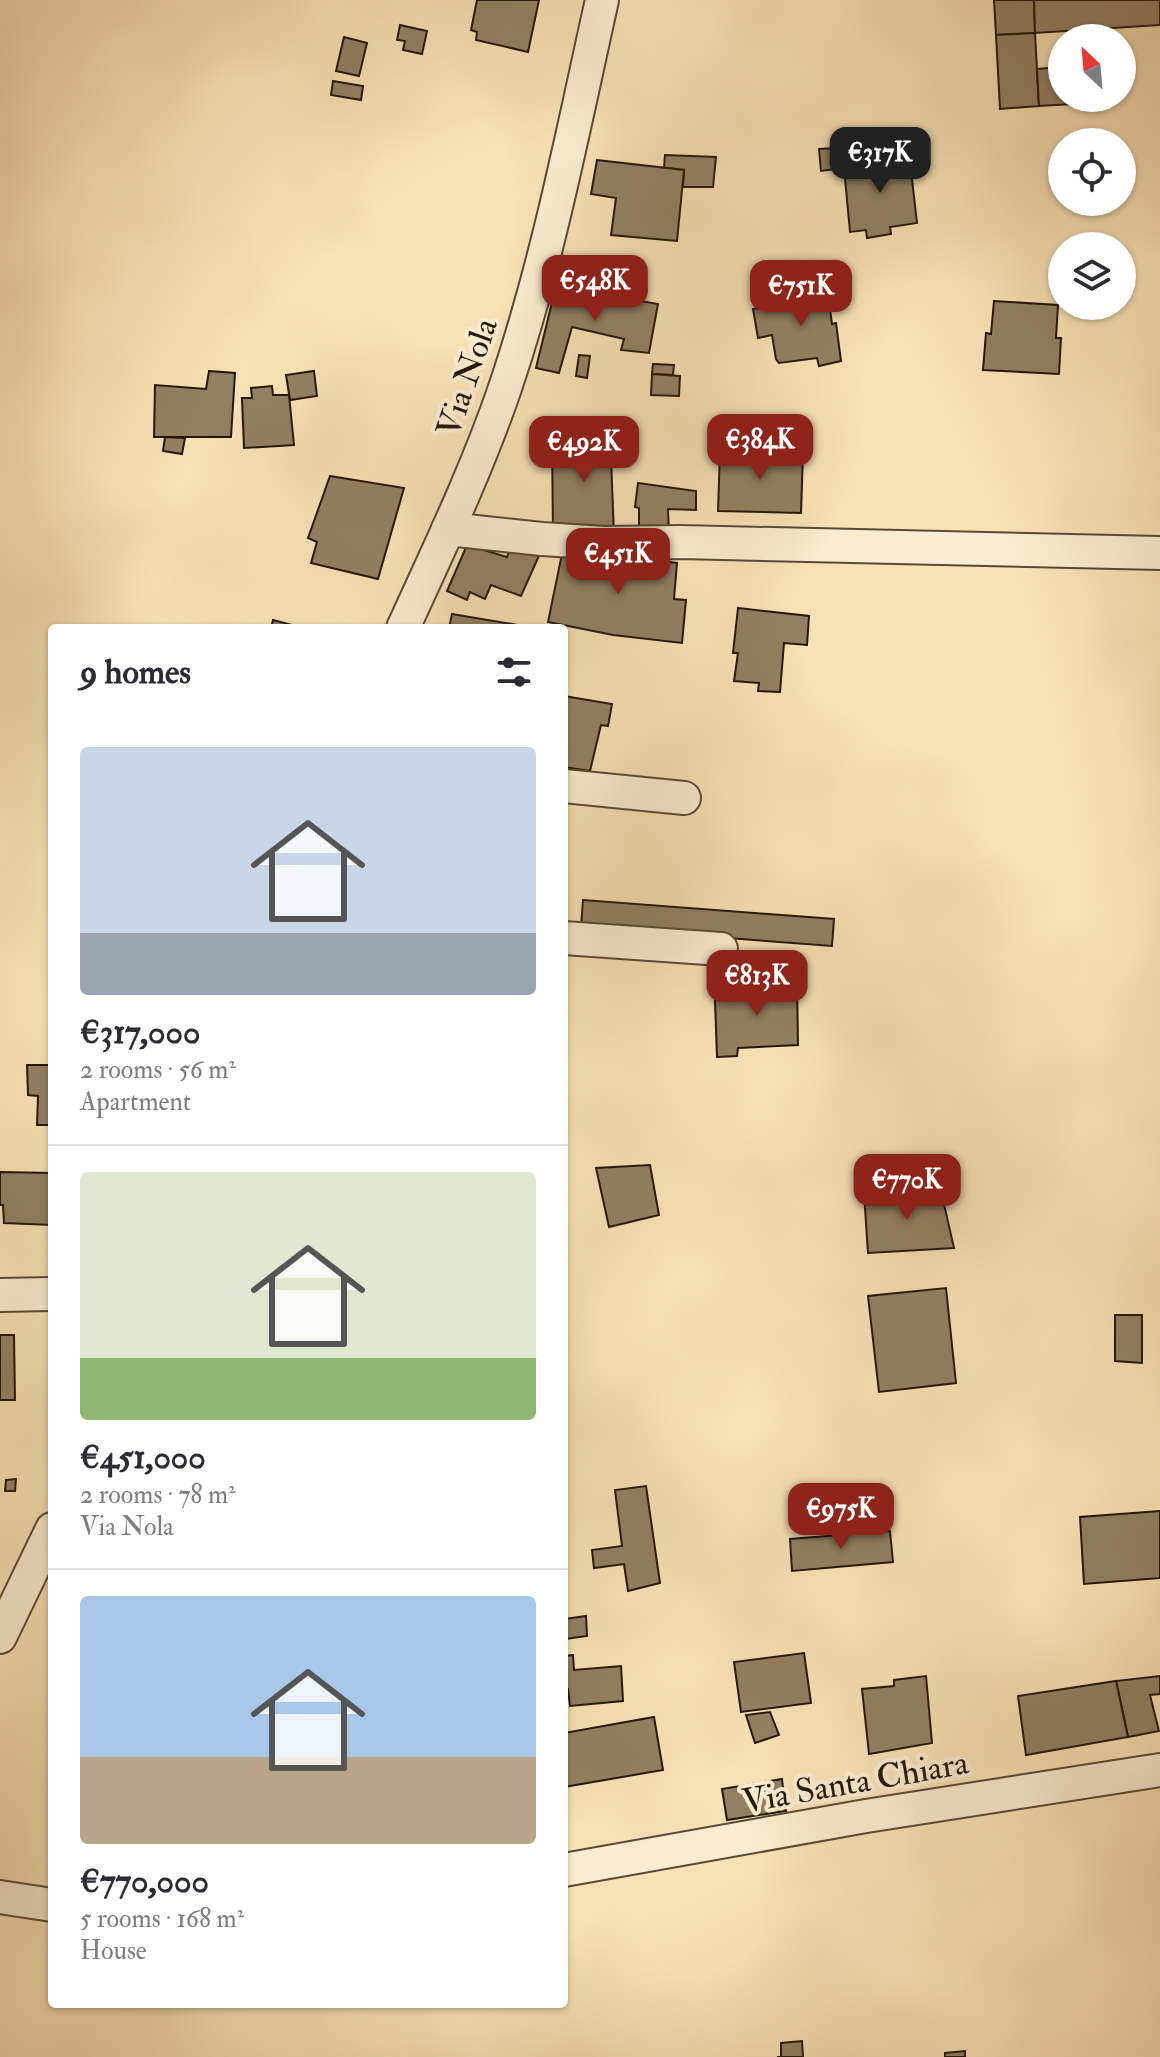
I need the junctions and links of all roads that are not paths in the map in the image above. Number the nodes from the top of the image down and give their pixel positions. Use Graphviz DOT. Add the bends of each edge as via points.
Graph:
graph roads {
  1 [pos="602,0"];
  2 [pos="448,529"];
  3 [pos="1160,553"];
  4 [pos="405,624"];
  5 [pos="568,786"];
  6 [pos="684,798"];
  7 [pos="568,938"];
  8 [pos="721,949"];
  9 [pos="48,1294"];
  10 [pos="0,1295"];
  11 [pos="48,1537"];
  12 [pos="0,1637"];
  13 [pos="1160,1770"];
  14 [pos="568,1869"];
  15 [pos="0,1897"];
  16 [pos="48,1904"];
  1 -- 2 [label="street, Via Nola" via="543,265 505,390"];
  2 -- 3 [label="street" via="604,543"];
  2 -- 4 [label="street, Via Nola"];
  5 -- 6 [label="street"];
  7 -- 8 [label="street"];
  9 -- 10 [label="street"];
  11 -- 12 [label="street"];
  13 -- 14 [label="street, Via Santa Chiara"];
  15 -- 16 [label="street"];
}
